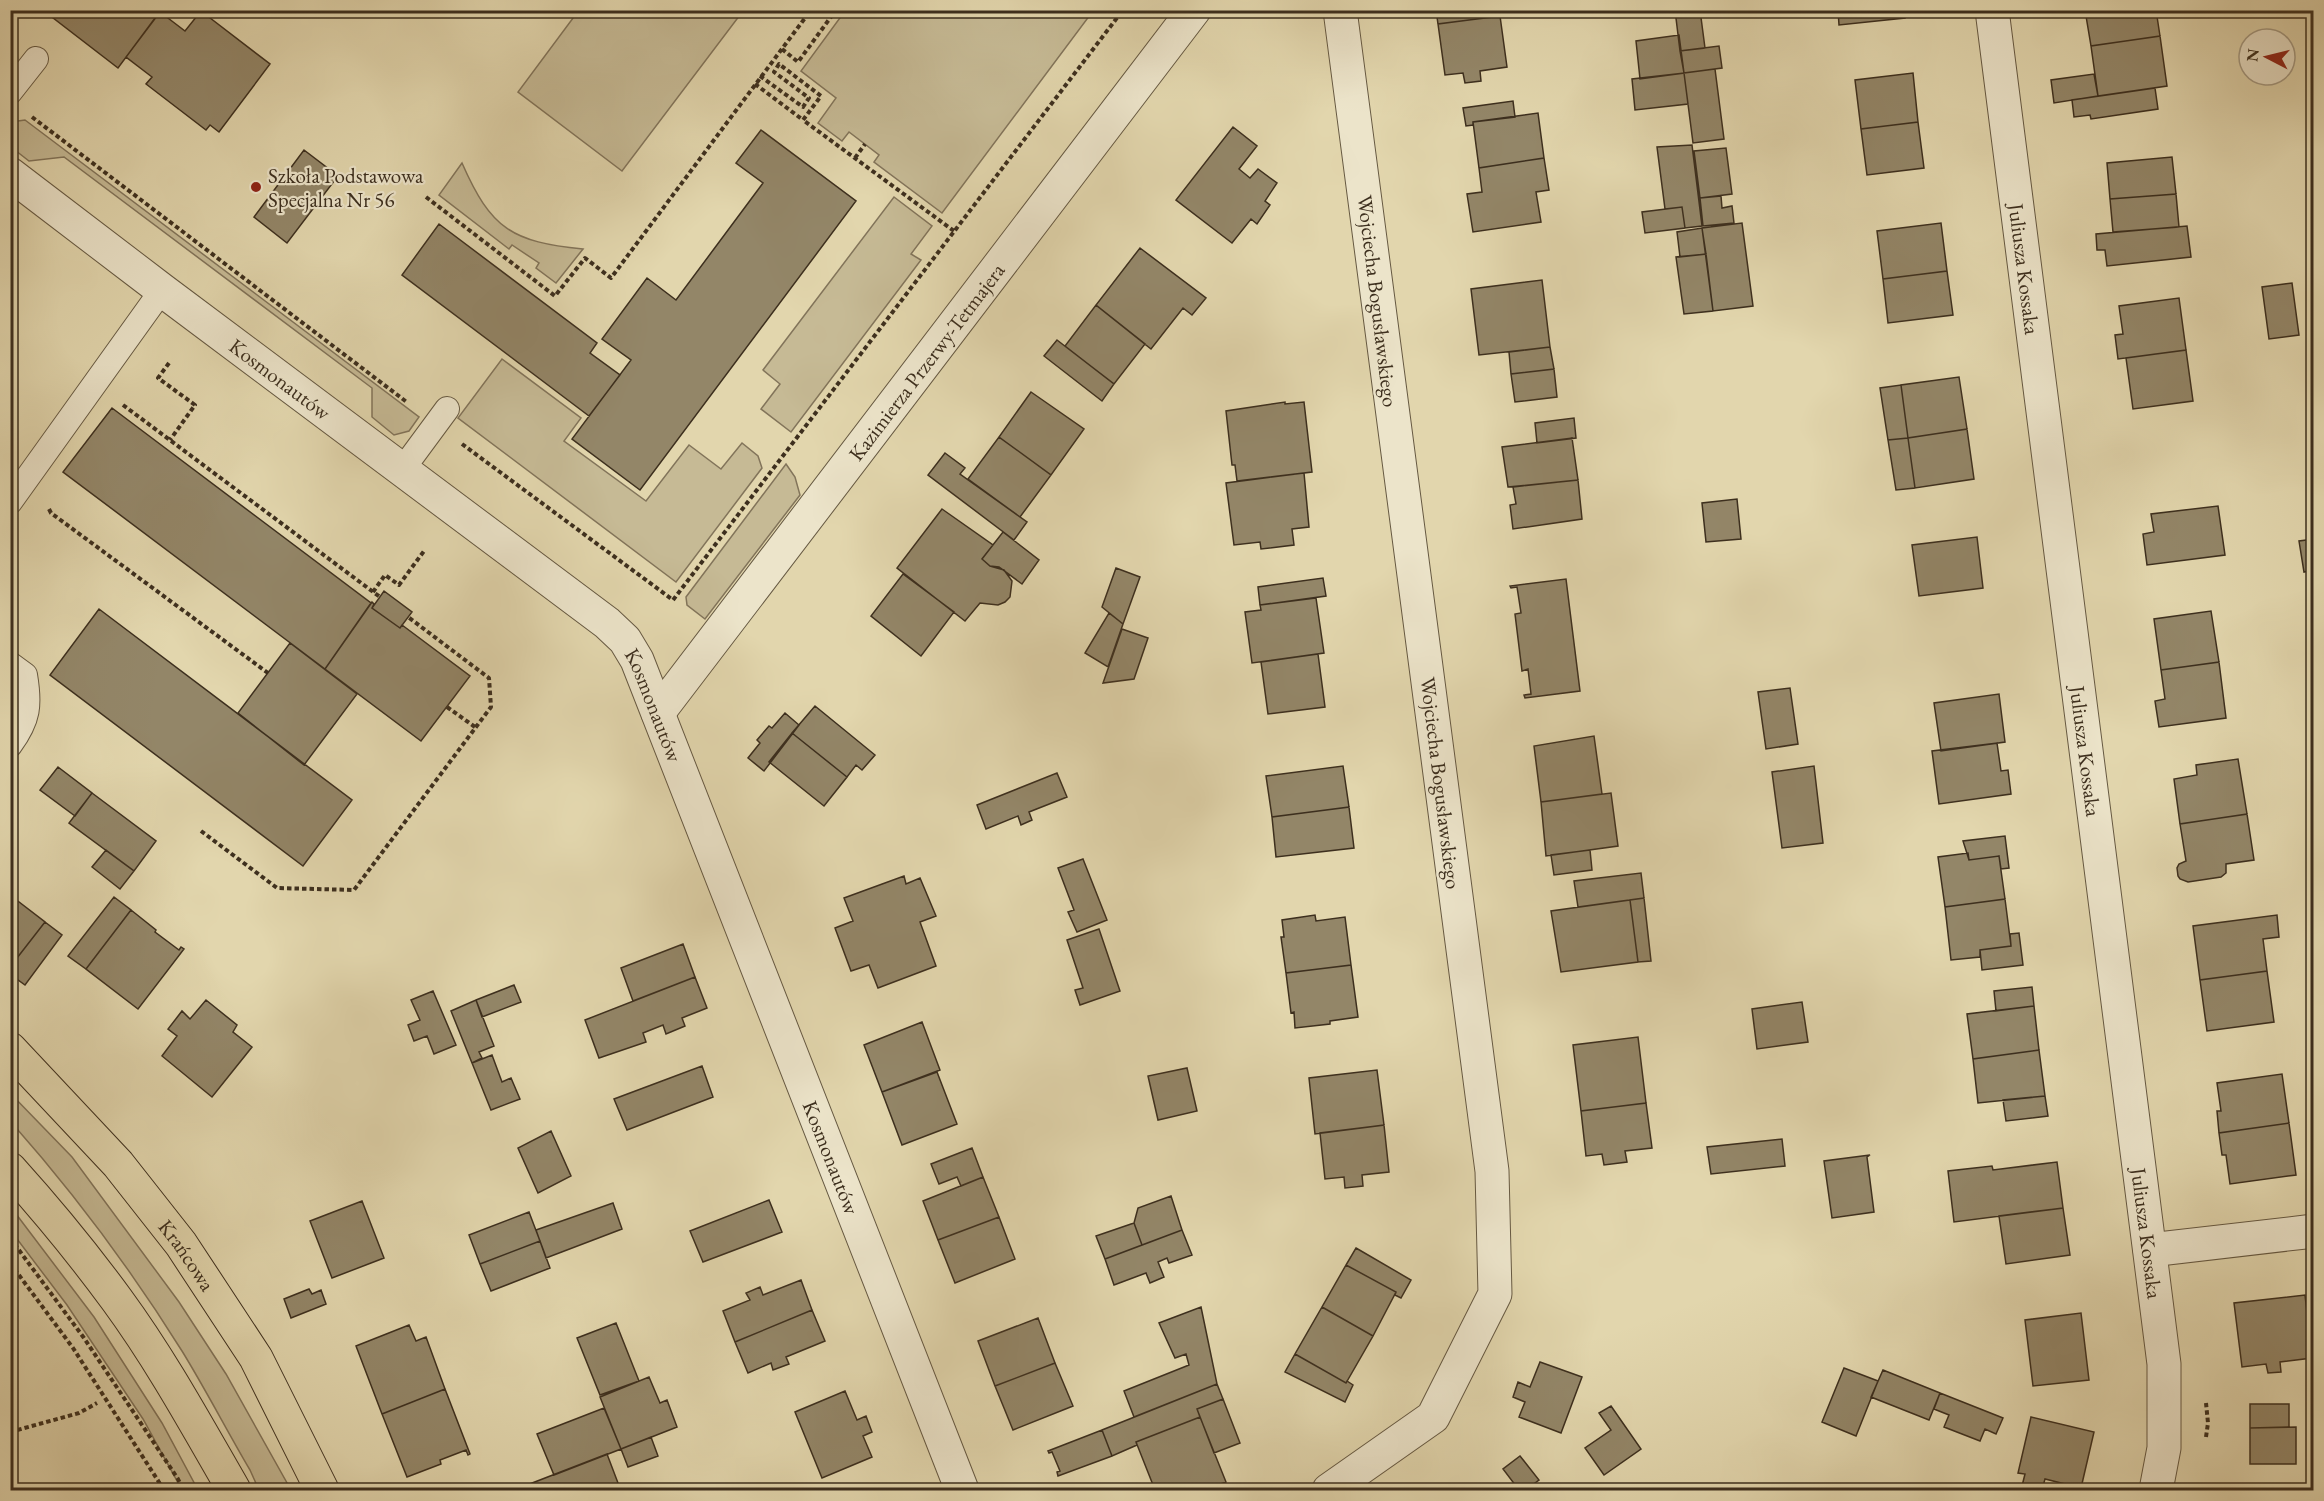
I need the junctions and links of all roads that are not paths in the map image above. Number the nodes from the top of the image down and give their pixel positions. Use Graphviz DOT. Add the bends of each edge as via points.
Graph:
graph roads {
  1 [pos="1194,10"];
  2 [pos="1340,10"];
  3 [pos="1992,10"];
  4 [pos="36,59"];
  5 [pos="10,92"];
  6 [pos="10,174"];
  7 [pos="162,290"];
  8 [pos="441,416"];
  9 [pos="402,470"];
  10 [pos="10,502"];
  11 [pos="10,664"];
  12 [pos="658,713"];
  13 [pos="10,745"];
  14 [pos="10,1049"];
  15 [pos="10,1170"];
  16 [pos="2313,1231"];
  17 [pos="2150,1250"];
  18 [pos="234,1491"];
  19 [pos="322,1491"];
  20 [pos="962,1491"];
  21 [pos="1329,1491"];
  22 [pos="2156,1491"];
  1 -- 12 [label="street, Kazimierza Przerwy-Tetmajera"];
  2 -- 21 [label="street, Wojciecha Bogusławskiego" via="1492,1172 1495,1294 1433,1417"];
  3 -- 17 [label="street, Juliusza Kossaka"];
  4 -- 5 [label="lane"];
  6 -- 7 [label="street, Kosmonautów"];
  7 -- 9 [label="street, Kosmonautów"];
  7 -- 10 [label="lane"];
  8 -- 9 [label="lane"];
  9 -- 12 [label="street, Kosmonautów" via="607,623 637,660"];
  11 -- 13 [label="lane" via="25,675 29,703 22,728"];
  12 -- 20 [label="street, Kosmonautów"];
  14 -- 19 [label="main road, Krańcowa" via="118,1164 181,1244 256,1358"];
  15 -- 18 [label="main road" via="118,1300"];
  16 -- 17 [label="street"];
  17 -- 22 [label="street, Juliusza Kossaka" via="2164,1364 2164,1448"];
}
